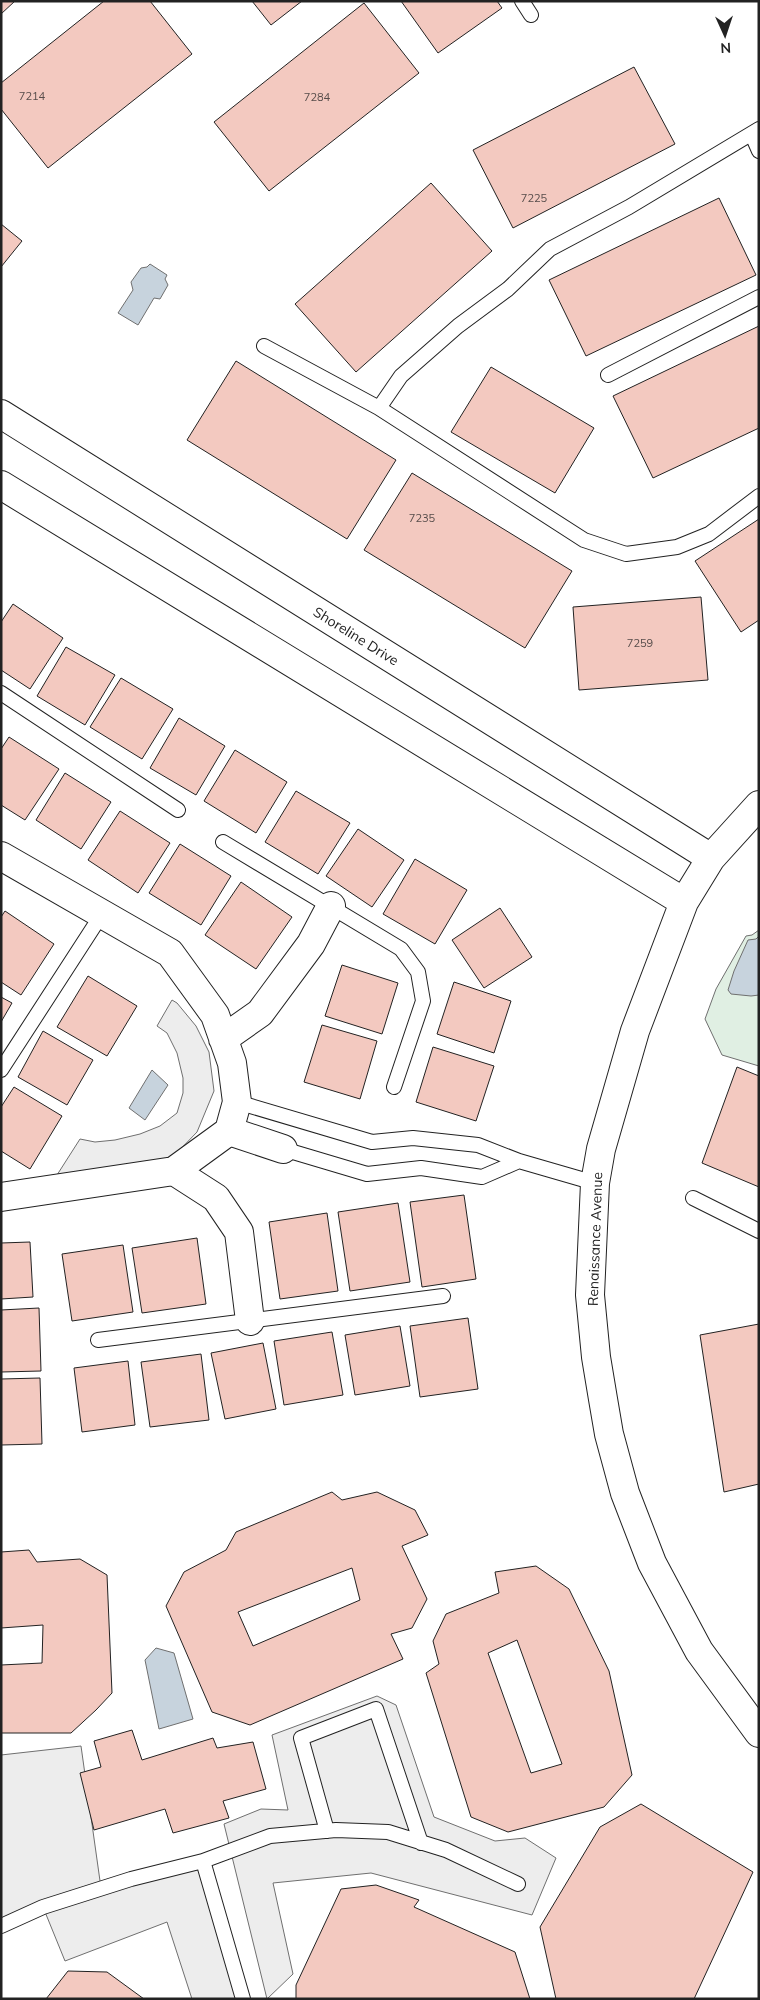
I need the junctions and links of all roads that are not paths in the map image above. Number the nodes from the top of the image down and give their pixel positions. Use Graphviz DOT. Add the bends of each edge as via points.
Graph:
graph roads {
  1 [pos="522,1"];
  2 [pos="532,15"];
  3 [pos="755,132"];
  4 [pos="759,151"];
  5 [pos="759,296"];
  6 [pos="264,346"];
  7 [pos="608,374"];
  8 [pos="379,408"];
  9 [pos="1,414"];
  10 [pos="1,484"];
  11 [pos="759,496"];
  12 [pos="1,693"];
  13 [pos="759,805"];
  14 [pos="178,810"];
  15 [pos="223,842"];
  16 [pos="1,856"];
  17 [pos="711,858"];
  18 [pos="684,902"];
  19 [pos="331,906"];
  20 [pos="102,914"];
  21 [pos="223,1039"];
  22 [pos="1,1070"];
  23 [pos="394,1088"];
  24 [pos="237,1102"];
  25 [pos="229,1130"];
  26 [pos="283,1148"];
  27 [pos="519,1161"];
  28 [pos="174,1171"];
  29 [pos="595,1183"];
  30 [pos="1,1197"];
  31 [pos="693,1198"];
  32 [pos="759,1231"];
  33 [pos="443,1296"];
  34 [pos="250,1321"];
  35 [pos="98,1340"];
  36 [pos="759,1733"];
  37 [pos="327,1831"];
  38 [pos="422,1842"];
  39 [pos="204,1861"];
  40 [pos="518,1884"];
  41 [pos="1,1926"];
  42 [pos="243,1999"];
  1 -- 2 [label="lane"];
  3 -- 4 [label="lane"];
  3 -- 8 [label="lane" via="550,249 508,289 458,326 401,376"];
  5 -- 7 [label="lane"];
  6 -- 8 [label="lane"];
  8 -- 11 [label="lane" via="584,540 626,554 677,547 710,534"];
  9 -- 17 [label="street, Shoreline Drive"];
  10 -- 18 [label="street"];
  12 -- 14 [label="lane"];
  13 -- 17 [label="street, Renaissance Avenue"];
  15 -- 19 [label="lane"];
  16 -- 20 [label="street"];
  17 -- 18 [label="street, Renaissance Avenue"];
  18 -- 29 [label="street, Renaissance Avenue" via="635,1031 600,1148"];
  19 -- 21 [label="street" via="311,944 260,1013"];
  19 -- 23 [label="lane" via="402,948 418,972 423,1000"];
  20 -- 21 [label="street" via="170,953 214,1015"];
  20 -- 22 [label="lane"];
  21 -- 24 [label="street" via="232,1063"];
  24 -- 25 [label="street"];
  24 -- 27 [label="lane" via="372,1142 413,1138 478,1144"];
  25 -- 26 [label="street"];
  25 -- 28 [label="street"];
  26 -- 27 [label="lane" via="367,1174 421,1168 482,1177"];
  27 -- 29 [label="lane"];
  28 -- 30 [label="street"];
  28 -- 34 [label="street" via="216,1198 239,1232"];
  29 -- 36 [label="street, Renaissance Avenue" via="590,1295 596,1357 609,1434 625,1493 652,1563 699,1651"];
  31 -- 32 [label="lane"];
  33 -- 34 [label="lane"];
  34 -- 35 [label="lane"];
  37 -- 38 [label="lane" via="388,1832"];
  37 -- 38 [label="lane" via="301,1738 376,1709"];
  37 -- 39 [label="lane" via="270,1836"];
  38 -- 40 [label="lane"];
  39 -- 41 [label="lane" via="131,1879 43,1907"];
  39 -- 42 [label="lane"];
}
